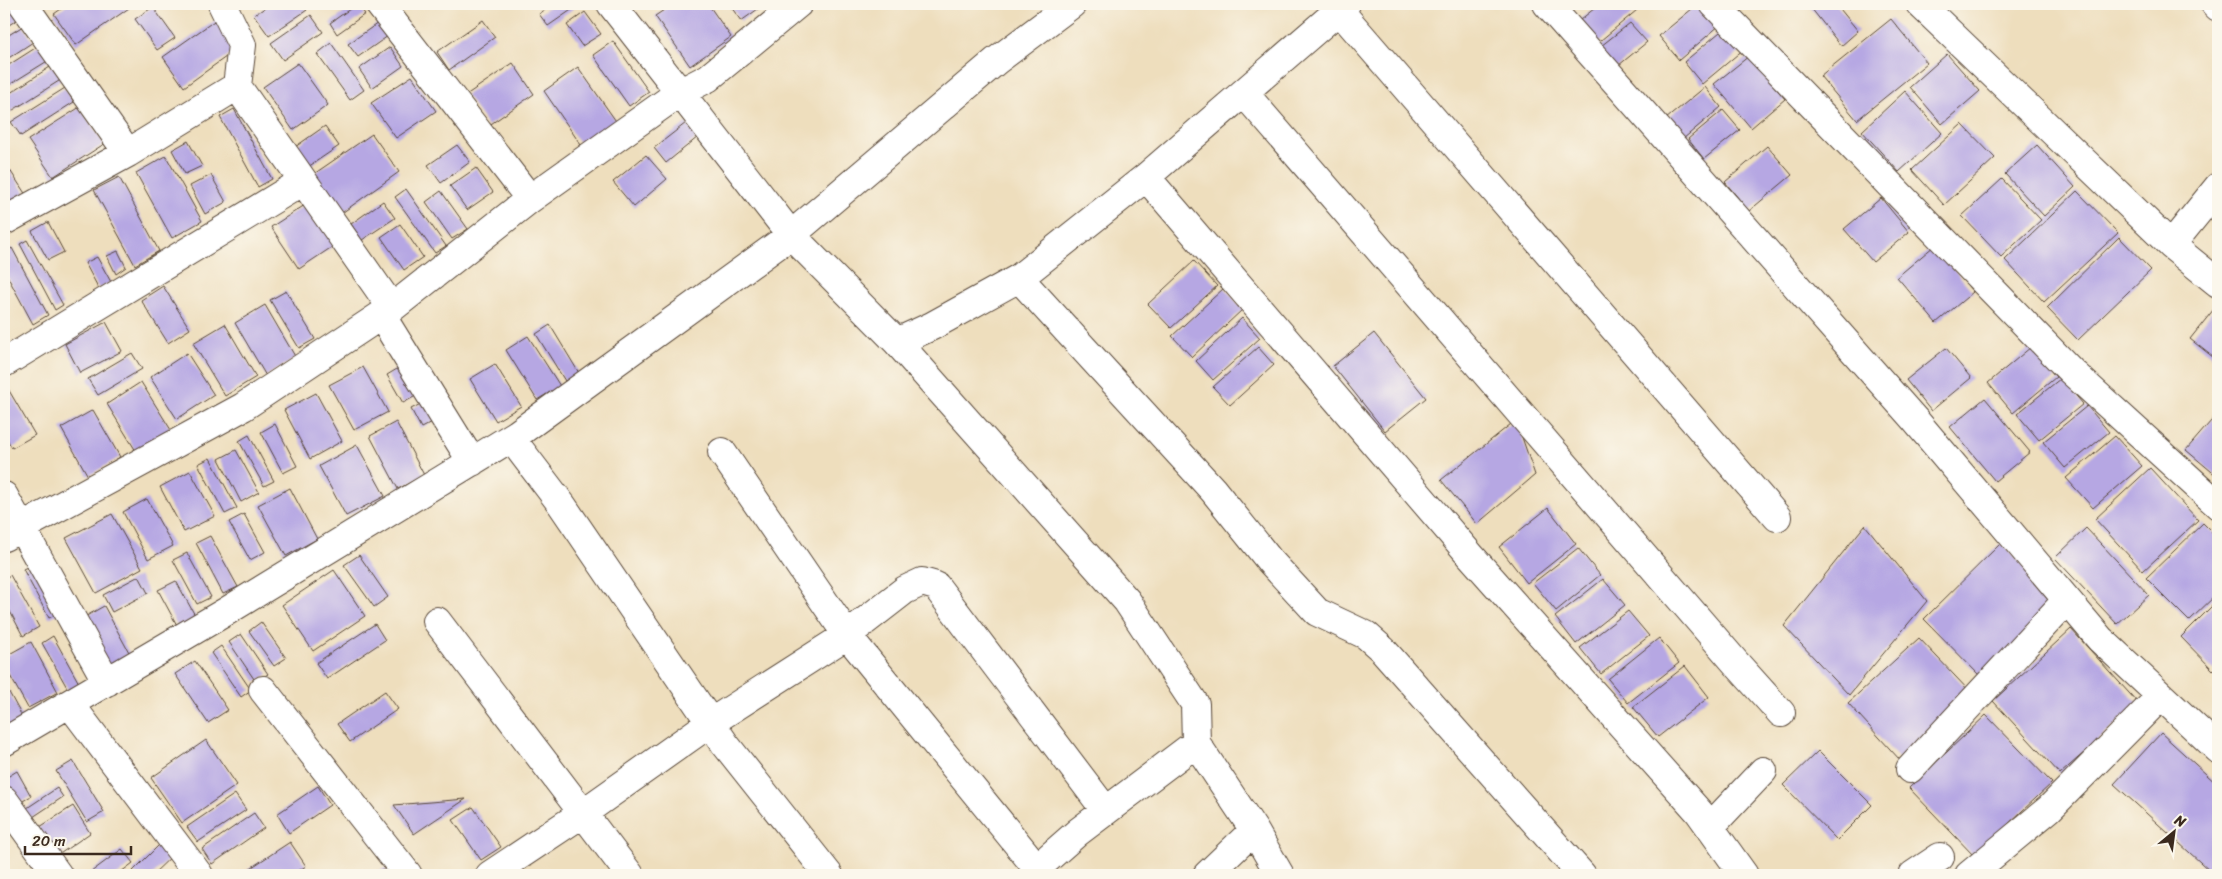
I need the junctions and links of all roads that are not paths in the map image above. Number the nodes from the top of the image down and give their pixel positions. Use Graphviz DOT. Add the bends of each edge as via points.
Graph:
graph roads {
  1 [pos="24,4"];
  2 [pos="222,4"];
  3 [pos="379,4"];
  4 [pos="610,4"];
  5 [pos="798,4"];
  6 [pos="1072,4"];
  7 [pos="1547,4"];
  8 [pos="1714,4"];
  9 [pos="1920,4"];
  10 [pos="2215,4"];
  11 [pos="1342,6"];
  12 [pos="2218,7"];
  13 [pos="237,86"];
  14 [pos="679,93"];
  15 [pos="1244,93"];
  16 [pos="128,153"];
  17 [pos="1146,177"];
  18 [pos="302,182"];
  19 [pos="2218,187"];
  20 [pos="530,199"];
  21 [pos="4,221"];
  22 [pos="790,235"];
  23 [pos="2171,245"];
  24 [pos="1019,278"];
  25 [pos="2218,283"];
  26 [pos="387,312"];
  27 [pos="897,342"];
  28 [pos="4,363"];
  29 [pos="511,438"];
  30 [pos="722,452"];
  31 [pos="472,462"];
  32 [pos="4,496"];
  33 [pos="2218,505"];
  34 [pos="1776,517"];
  35 [pos="13,531"];
  36 [pos="2067,600"];
  37 [pos="437,621"];
  38 [pos="847,635"];
  39 [pos="107,682"];
  40 [pos="264,690"];
  41 [pos="2161,696"];
  42 [pos="70,704"];
  43 [pos="1781,713"];
  44 [pos="710,723"];
  45 [pos="4,742"];
  46 [pos="1196,743"];
  47 [pos="2218,749"];
  48 [pos="1910,769"];
  49 [pos="1763,771"];
  50 [pos="4,800"];
  51 [pos="1106,811"];
  52 [pos="583,813"];
  53 [pos="1710,827"];
  54 [pos="1254,830"];
  55 [pos="1940,857"];
  56 [pos="1035,871"];
  57 [pos="58,875"];
  58 [pos="200,875"];
  59 [pos="408,875"];
  60 [pos="490,875"];
  61 [pos="630,875"];
  62 [pos="829,875"];
  63 [pos="1207,875"];
  64 [pos="1280,875"];
  65 [pos="1582,875"];
  66 [pos="1744,875"];
  67 [pos="1913,875"];
  68 [pos="1968,875"];
  1 -- 16 [label="street"];
  2 -- 13 [label="street" via="242,45"];
  3 -- 20 [label="street"];
  4 -- 14 [label="street"];
  5 -- 14 [label="street" via="708,78"];
  6 -- 22 [label="street" via="996,60"];
  7 -- 36 [label="street" via="1908,412"];
  8 -- 33 [label="street" via="2071,371"];
  9 -- 23 [label="street"];
  10 -- 12 [label="street"];
  11 -- 15 [label="street"];
  11 -- 34 [label="street"];
  13 -- 16 [label="street"];
  13 -- 18 [label="street"];
  14 -- 20 [label="street"];
  14 -- 22 [label="street"];
  15 -- 17 [label="street"];
  15 -- 43 [label="street"];
  16 -- 21 [label="street"];
  17 -- 24 [label="street"];
  17 -- 53 [label="street" via="1471,556"];
  18 -- 26 [label="street"];
  18 -- 28 [label="street"];
  19 -- 23 [label="street"];
  20 -- 26 [label="street"];
  22 -- 27 [label="street"];
  22 -- 29 [label="street"];
  23 -- 25 [label="street"];
  24 -- 27 [label="street"];
  24 -- 65 [label="street" via="1213,490 1283,576 1318,612 1366,635 1383,650"];
  26 -- 31 [label="street"];
  26 -- 35 [label="street" via="243,407"];
  27 -- 46 [label="street" via="1127,600 1195,704"];
  29 -- 31 [label="street"];
  29 -- 44 [label="street" via="562,505"];
  30 -- 38 [label="street"];
  31 -- 39 [label="street"];
  32 -- 35 [label="street"];
  35 -- 39 [label="street"];
  36 -- 41 [label="street" via="2100,639"];
  36 -- 48 [label="street"];
  37 -- 52 [label="street"];
  38 -- 44 [label="street"];
  38 -- 51 [label="street" via="905,590 922,582 936,586"];
  38 -- 56 [label="street"];
  39 -- 42 [label="street"];
  40 -- 59 [label="street"];
  41 -- 47 [label="street"];
  41 -- 68 [label="street" via="2049,808"];
  42 -- 45 [label="street"];
  42 -- 58 [label="street"];
  44 -- 52 [label="street"];
  44 -- 62 [label="street"];
  46 -- 51 [label="street"];
  46 -- 54 [label="street"];
  49 -- 53 [label="street"];
  50 -- 57 [label="street"];
  51 -- 56 [label="street"];
  52 -- 60 [label="street"];
  52 -- 61 [label="street"];
  53 -- 66 [label="street"];
  54 -- 63 [label="street"];
  54 -- 64 [label="street"];
  55 -- 67 [label="street"];
}
